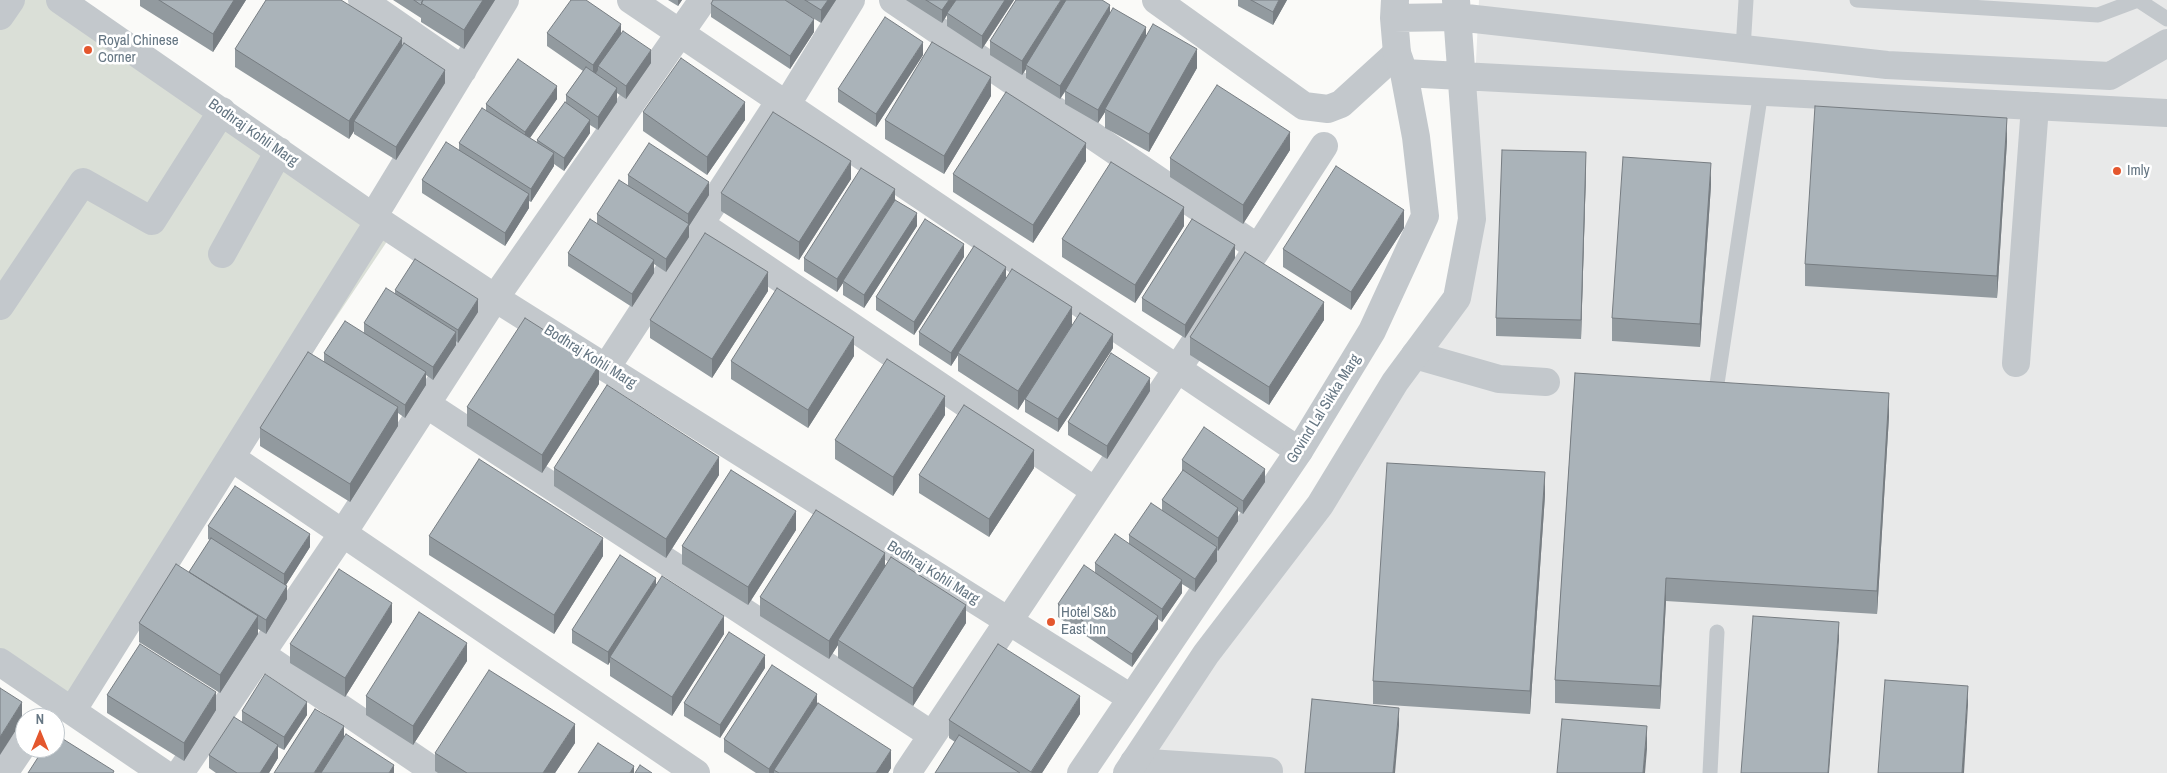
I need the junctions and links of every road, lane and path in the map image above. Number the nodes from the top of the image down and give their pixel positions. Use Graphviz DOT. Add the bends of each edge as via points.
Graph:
graph roads {
  1 [pos="11,0"];
  2 [pos="60,0"];
  3 [pos="362,0"];
  4 [pos="505,0"];
  5 [pos="631,0"];
  6 [pos="703,0"];
  7 [pos="851,0"];
  8 [pos="893,0"];
  9 [pos="1156,0"];
  10 [pos="1746,0"];
  11 [pos="1857,0"];
  12 [pos="2138,0"];
  13 [pos="1456,8"];
  14 [pos="1395,9"];
  15 [pos="2161,11"];
  16 [pos="0,16"];
  17 [pos="680,32"];
  18 [pos="2167,43"];
  19 [pos="1743,49"];
  20 [pos="1401,63"];
  21 [pos="462,70"];
  22 [pos="1462,76"];
  23 [pos="1761,91"];
  24 [pos="784,102"];
  25 [pos="2035,106"];
  26 [pos="222,111"];
  27 [pos="2167,113"];
  28 [pos="1324,146"];
  29 [pos="279,151"];
  30 [pos="376,219"];
  31 [pos="700,224"];
  32 [pos="1258,248"];
  33 [pos="222,254"];
  34 [pos="495,298"];
  35 [pos="0,306"];
  36 [pos="1415,355"];
  37 [pos="2016,363"];
  38 [pos="606,368"];
  39 [pos="1178,369"];
  40 [pos="1546,382"];
  41 [pos="1696,395"];
  42 [pos="426,404"];
  43 [pos="1300,451"];
  44 [pos="232,458"];
  45 [pos="1095,491"];
  46 [pos="343,533"];
  47 [pos="1008,620"];
  48 [pos="1717,632"];
  49 [pos="261,654"];
  50 [pos="0,662"];
  51 [pos="1131,698"];
  52 [pos="55,708"];
  53 [pos="57,708"];
  54 [pos="65,714"];
  55 [pos="932,735"];
  56 [pos="15,757"];
  57 [pos="1130,768"];
  58 [pos="1270,771"];
  59 [pos="4,773"];
  60 [pos="163,773"];
  61 [pos="180,773"];
  62 [pos="437,773"];
  63 [pos="696,773"];
  64 [pos="907,773"];
  65 [pos="1081,773"];
  66 [pos="1710,773"];
  1 -- 16 [label="street"];
  2 -- 26 [label="street, Bodhraj Kohli Marg"];
  3 -- 21 [label="street"];
  4 -- 21 [label="street"];
  5 -- 17 [label="street"];
  6 -- 17 [label="street"];
  7 -- 24 [label="street"];
  8 -- 32 [label="street"];
  9 -- 20 [label="street" via="1304,106 1328,109 1342,104"];
  10 -- 19 [label="lane"];
  11 -- 12 [label="lane" via="2098,15"];
  12 -- 15 [label="lane"];
  13 -- 14 [label="street"];
  13 -- 19 [label="street"];
  13 -- 22 [label="street"];
  14 -- 20 [label="street, Govind Lal Sikka Marg"];
  17 -- 24 [label="street"];
  17 -- 34 [label="street"];
  18 -- 19 [label="street" via="2110,76 1886,65"];
  20 -- 22 [label="street"];
  20 -- 43 [label="street, Govind Lal Sikka Marg" via="1416,137 1425,216 1372,331"];
  21 -- 30 [label="street"];
  22 -- 23 [label="street"];
  22 -- 36 [label="street" via="1472,219 1457,298"];
  23 -- 25 [label="street"];
  23 -- 41 [label="lane" via="1715,397"];
  24 -- 31 [label="street"];
  24 -- 39 [label="street"];
  25 -- 27 [label="street"];
  25 -- 37 [label="street"];
  26 -- 29 [label="street, Bodhraj Kohli Marg"];
  26 -- 35 [label="street" via="152,220 83,182"];
  28 -- 32 [label="street"];
  29 -- 30 [label="street, Bodhraj Kohli Marg"];
  29 -- 33 [label="street"];
  30 -- 34 [label="street, Bodhraj Kohli Marg"];
  30 -- 44 [label="street"];
  31 -- 38 [label="street"];
  31 -- 45 [label="street"];
  32 -- 39 [label="street"];
  34 -- 38 [label="street, Bodhraj Kohli Marg"];
  34 -- 42 [label="street"];
  36 -- 40 [label="street" via="1499,379"];
  36 -- 57 [label="street" via="1320,505 1206,654"];
  38 -- 47 [label="street, Bodhraj Kohli Marg"];
  39 -- 43 [label="street"];
  39 -- 45 [label="street"];
  42 -- 46 [label="street"];
  42 -- 55 [label="street"];
  43 -- 51 [label="street, Govind Lal Sikka Marg"];
  44 -- 46 [label="street"];
  44 -- 53 [label="street"];
  45 -- 47 [label="street"];
  46 -- 49 [label="street"];
  46 -- 63 [label="street"];
  47 -- 51 [label="street, Bodhraj Kohli Marg"];
  47 -- 55 [label="street"];
  48 -- 66 [label="lane"];
  49 -- 61 [label="street"];
  49 -- 62 [label="street"];
  50 -- 52 [label="street"];
  51 -- 65 [label="street, Govind Lal Sikka Marg"];
  54 -- 60 [label="street"];
  55 -- 64 [label="street"];
  56 -- 59 [label="street"];
  57 -- 58 [label="street"];
}
